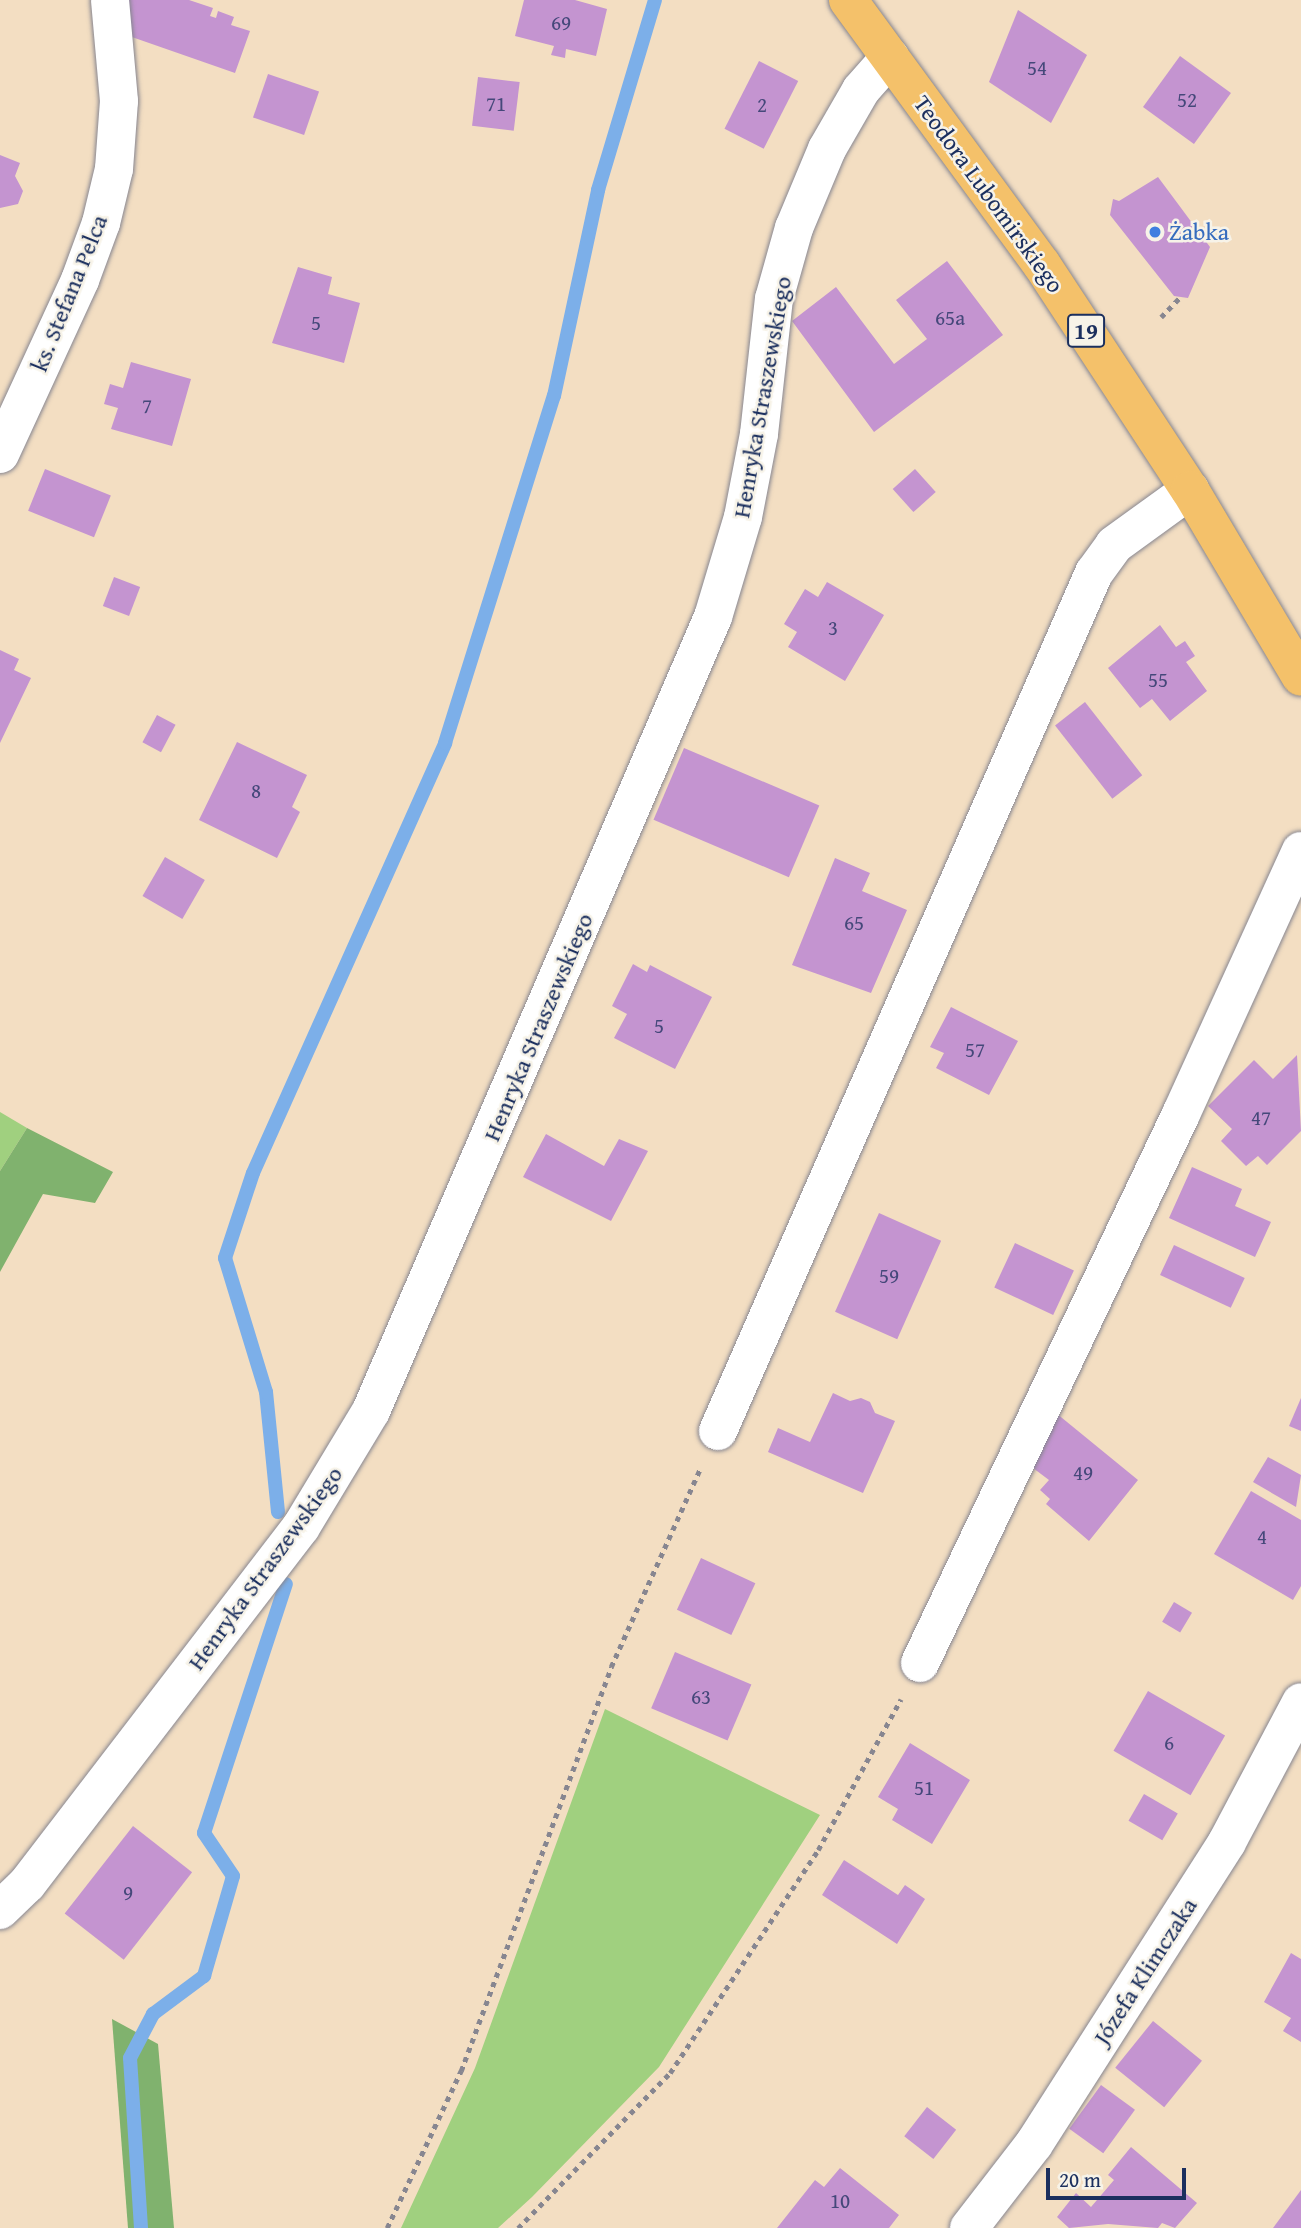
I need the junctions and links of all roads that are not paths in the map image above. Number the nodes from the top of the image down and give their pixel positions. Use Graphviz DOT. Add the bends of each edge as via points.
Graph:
graph roads {
  1 [pos="110,0"];
  2 [pos="848,0"];
  3 [pos="890,57"];
  4 [pos="0,454"];
  5 [pos="1190,490"];
  6 [pos="1301,677"];
  7 [pos="1301,851"];
  8 [pos="718,1431"];
  9 [pos="920,1663"];
  10 [pos="1301,1702"];
  11 [pos="0,1910"];
  12 [pos="969,2228"];
  1 -- 4 [label="street, ks. Stefana Pelca" via="119,101 114,169 101,223 80,280"];
  2 -- 3 [label="highway, Teodora Lubomirskiego / 19"];
  3 -- 5 [label="highway, Teodora Lubomirskiego / 19" via="1042,265"];
  3 -- 11 [label="street, Henryka Straszewskiego" via="861,90 827,149 794,228 774,299 760,434 743,517 713,617 371,1411 301,1527 27,1884"];
  5 -- 6 [label="highway, Teodora Lubomirskiego / 19"];
  5 -- 8 [label="street" via="1114,545 1094,573"];
  7 -- 9 [label="street"];
  10 -- 12 [label="street, Józefa Klimczaka" via="1227,1842 1034,2144"];
}
